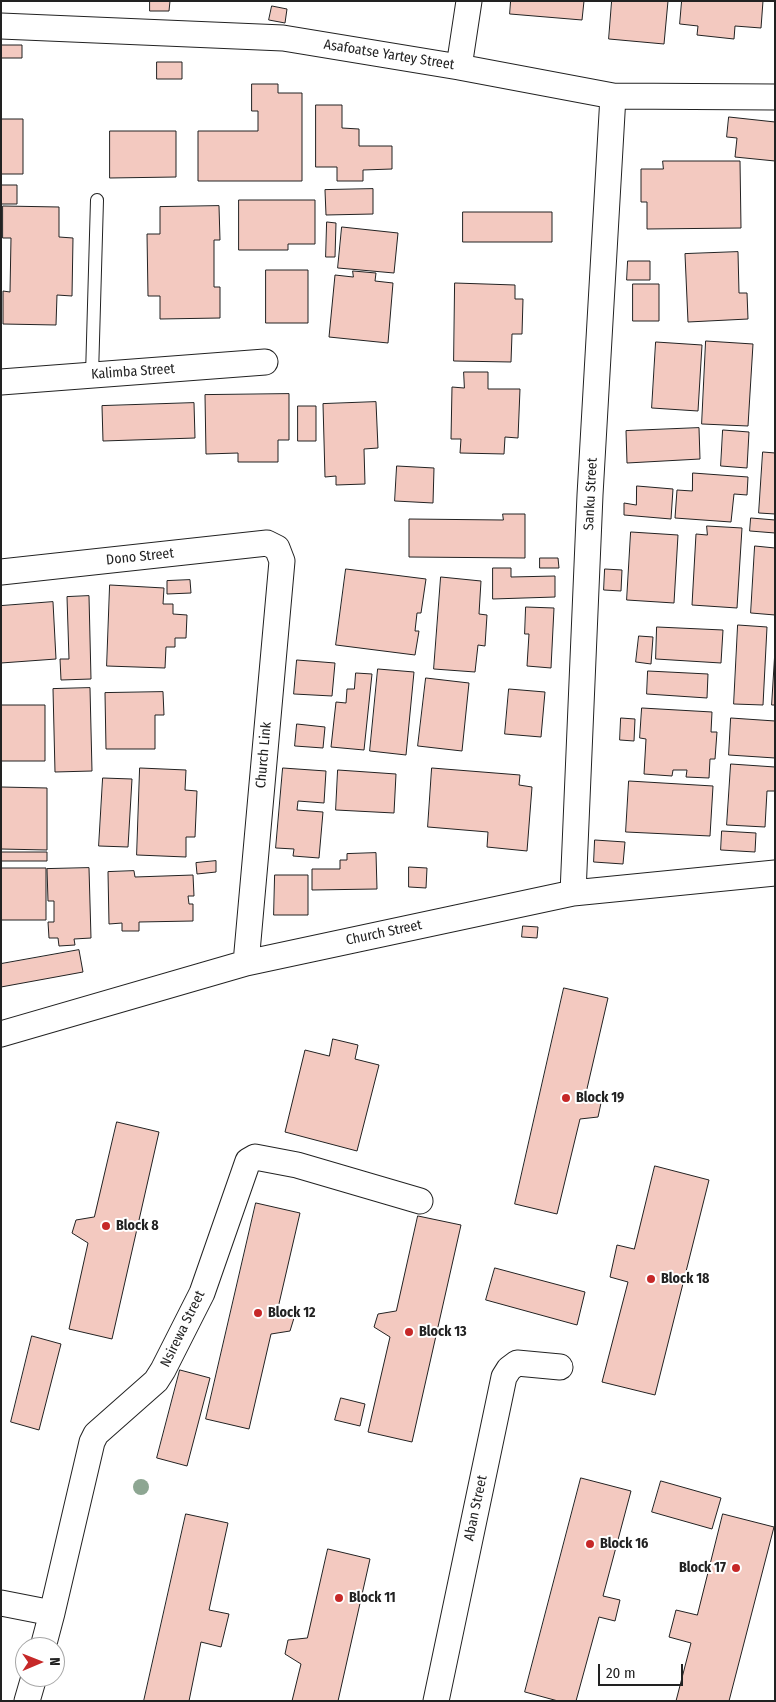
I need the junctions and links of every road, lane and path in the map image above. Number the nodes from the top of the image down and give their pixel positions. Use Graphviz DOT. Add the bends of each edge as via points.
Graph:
graph roads {
  1 [pos="469,1"];
  2 [pos="1,26"];
  3 [pos="459,67"];
  4 [pos="613,96"];
  5 [pos="775,97"];
  6 [pos="97,200"];
  7 [pos="265,362"];
  8 [pos="92,375"];
  9 [pos="1,382"];
  10 [pos="277,548"];
  11 [pos="1,572"];
  12 [pos="775,873"];
  13 [pos="573,893"];
  14 [pos="246,963"];
  15 [pos="1,1034"];
  16 [pos="420,1201"];
  17 [pos="560,1367"];
  18 [pos="1,1603"];
  19 [pos="52,1613"];
  20 [pos="46,1637"];
  21 [pos="31,1687"];
  22 [pos="27,1701"];
  23 [pos="436,1701"];
  1 -- 3 [label="street"];
  2 -- 3 [label="street, Asafoatse Yartey Street" via="283,38"];
  3 -- 4 [label="street, Asafoatse Yartey Street"];
  4 -- 5 [label="street, Asafoatse Yartey Street"];
  4 -- 13 [label="street, Sanku Street" via="590,495"];
  6 -- 8 [label="lane"];
  7 -- 8 [label="street, Kalimba Street"];
  8 -- 9 [label="street, Kalimba Street"];
  10 -- 11 [label="street, Dono Street" via="267,543"];
  10 -- 14 [label="street, Church Link" via="282,561"];
  12 -- 13 [label="street, Church Street"];
  13 -- 14 [label="street, Church Street"];
  14 -- 15 [label="street, Church Street"];
  16 -- 19 [label="street, Nsirewa Street" via="298,1165 254,1157 248,1161 202,1294 163,1370 156,1381 96,1434 92,1442"];
  17 -- 23 [label="street, Aban Street" via="517,1363 504,1377"];
  18 -- 19 [label="street"];
  19 -- 20 [label="street, Nsirewa Street"];
  21 -- 22 [label="street"];
}
